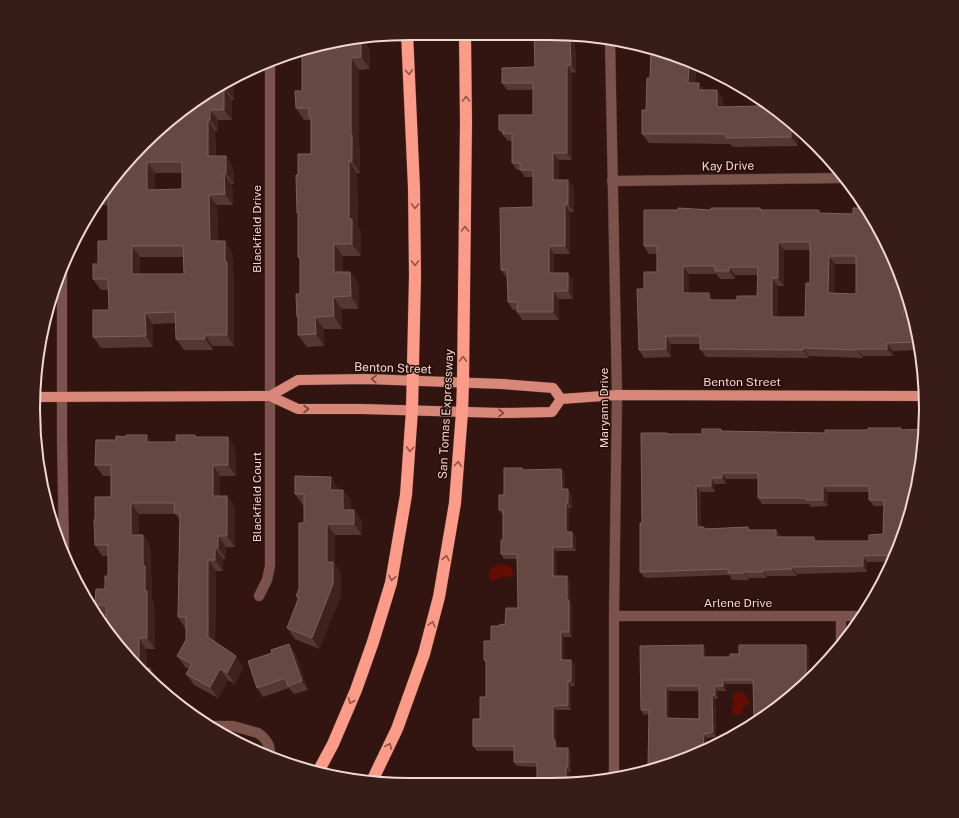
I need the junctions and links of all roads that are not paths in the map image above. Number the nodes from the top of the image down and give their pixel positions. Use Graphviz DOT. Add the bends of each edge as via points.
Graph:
graph roads {
  1 [pos="408,40"];
  2 [pos="466,40"];
  3 [pos="610,45"];
  4 [pos="270,67"];
  5 [pos="836,176"];
  6 [pos="612,181"];
  7 [pos="62,284"];
  8 [pos="413,381"];
  9 [pos="463,383"];
  10 [pos="617,395"];
  11 [pos="270,396"];
  12 [pos="918,396"];
  13 [pos="62,397"];
  14 [pos="40,398"];
  15 [pos="561,399"];
  16 [pos="412,410"];
  17 [pos="462,412"];
  18 [pos="64,539"];
  19 [pos="259,596"];
  20 [pos="614,616"];
  21 [pos="855,616"];
  22 [pos="841,617"];
  23 [pos="841,636"];
  24 [pos="219,726"];
  25 [pos="270,751"];
  26 [pos="321,767"];
  27 [pos="614,772"];
  28 [pos="374,776"];
  1 -- 8 [label="highway, one-way" via="414,188"];
  9 -- 2 [label="highway, San Tomas Expressway, one-way"];
  3 -- 6 [label="street, Maryann Drive"];
  4 -- 11 [label="street, Blackfield Drive"];
  5 -- 6 [label="street, Kay Drive"];
  6 -- 10 [label="street, Maryann Drive"];
  7 -- 13 [label="street"];
  8 -- 9 [label="main road, Benton Street"];
  8 -- 11 [label="main road, Benton Street, one-way" via="298,380"];
  8 -- 16 [label="highway"];
  9 -- 15 [label="main road, Benton Street" via="553,388"];
  9 -- 17 [label="highway, San Tomas Expressway"];
  10 -- 12 [label="main road, Benton Street"];
  10 -- 15 [label="main road, Benton Street"];
  10 -- 20 [label="street, Maryann Drive"];
  11 -- 13 [label="main road, Benton Street"];
  11 -- 16 [label="main road, Benton Street, one-way" via="298,409"];
  11 -- 19 [label="street, Blackfield Court" via="270,566 267,580"];
  13 -- 14 [label="main road, Benton Street"];
  13 -- 18 [label="street"];
  17 -- 15 [label="main road, Benton Street, one-way" via="552,412"];
  16 -- 17 [label="main road, Benton Street"];
  16 -- 26 [label="highway, one-way" via="406,494 391,582 374,642 356,690"];
  28 -- 17 [label="highway, San Tomas Expressway, one-way" via="397,728 424,654 439,597 455,502"];
  20 -- 22 [label="street, Arlene Drive"];
  20 -- 27 [label="street, Maryann Drive"];
  21 -- 22 [label="street, Arlene Drive"];
  22 -- 23 [label="street"];
  24 -- 25 [label="street" via="233,726 258,733 263,736"];
}
